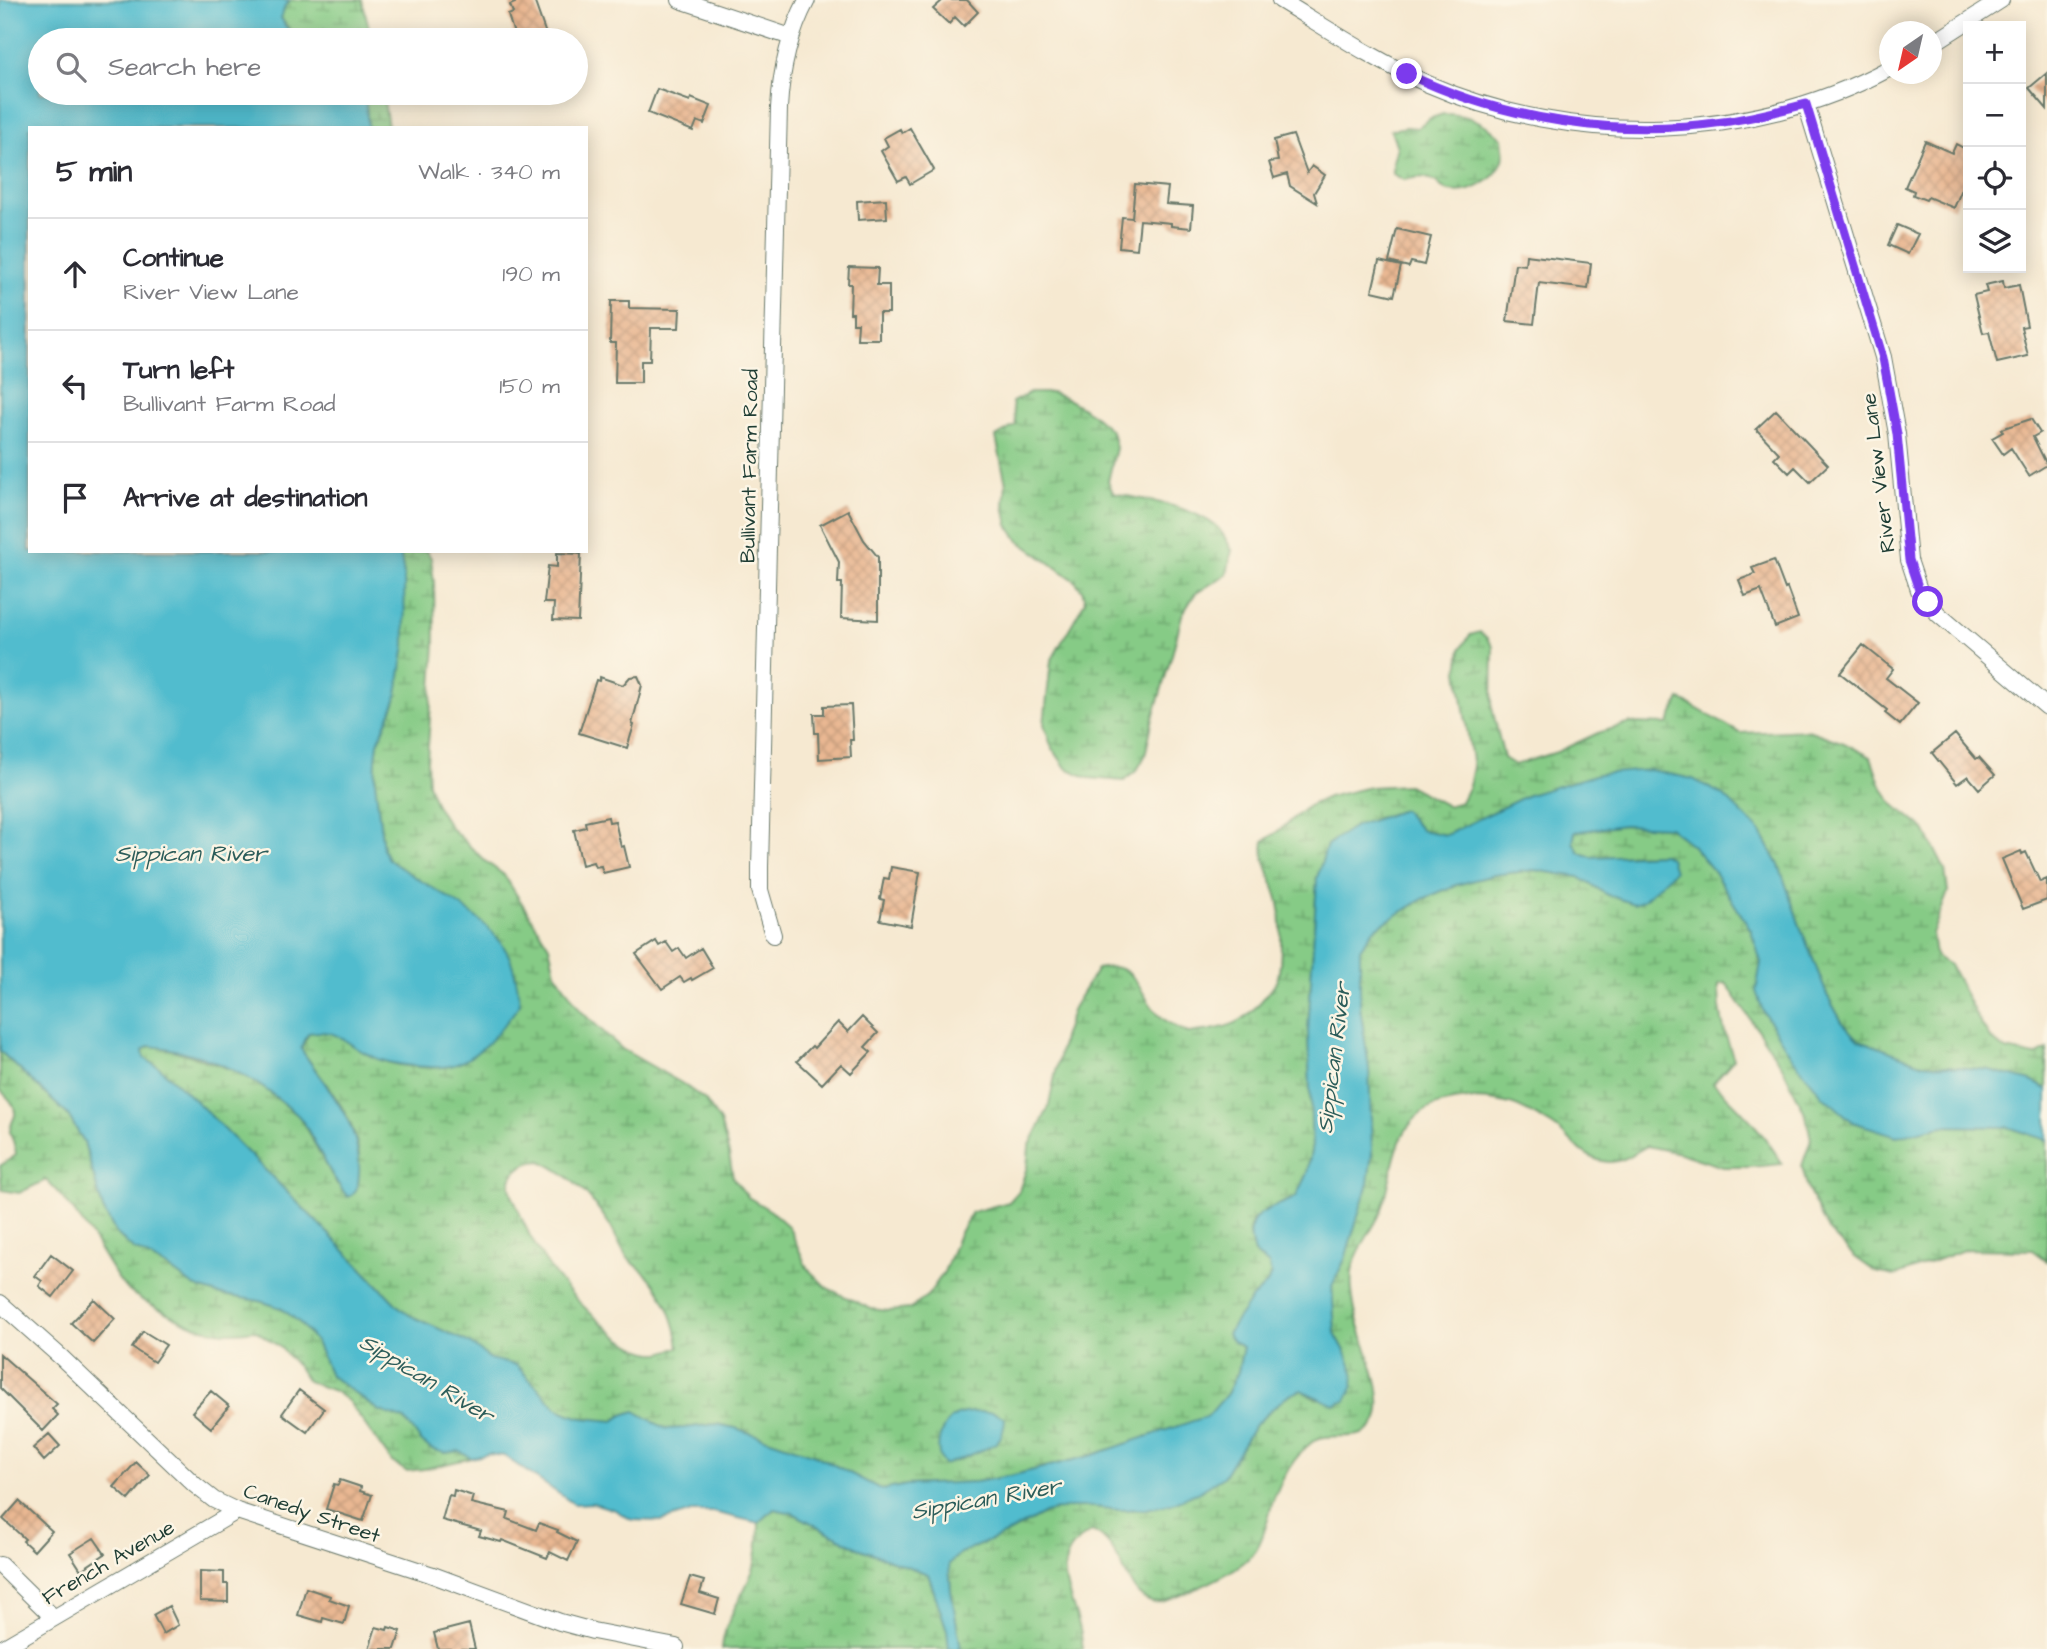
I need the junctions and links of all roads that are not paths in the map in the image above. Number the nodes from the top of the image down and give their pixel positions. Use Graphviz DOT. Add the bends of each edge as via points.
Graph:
graph roads {
  1 [pos="680,0"];
  2 [pos="807,0"];
  3 [pos="1280,0"];
  4 [pos="2001,0"];
  5 [pos="791,37"];
  6 [pos="1942,37"];
  7 [pos="1879,72"];
  8 [pos="1806,104"];
  9 [pos="2047,707"];
  10 [pos="773,935"];
  11 [pos="0,1303"];
  12 [pos="237,1511"];
  13 [pos="0,1565"];
  14 [pos="54,1618"];
  15 [pos="631,1643"];
  16 [pos="676,1647"];
  17 [pos="1,1649"];
  1 -- 5 [label="street"];
  2 -- 5 [label="street, Bullivant Farm Road"];
  3 -- 8 [label="street" via="1430,85 1480,103 1553,120 1681,127"];
  4 -- 6 [label="street"];
  5 -- 10 [label="street, Bullivant Farm Road" via="779,108 760,867"];
  7 -- 8 [label="street"];
  8 -- 9 [label="street, River View Lane" via="1883,358 1897,434 1913,576 1938,614"];
  11 -- 12 [label="street, Canedy Street" via="195,1485"];
  12 -- 14 [label="street, French Avenue"];
  12 -- 15 [label="street, Canedy Street"];
  13 -- 14 [label="street"];
  14 -- 17 [label="street, French Avenue"];
  15 -- 16 [label="street, Canedy Street"];
}
